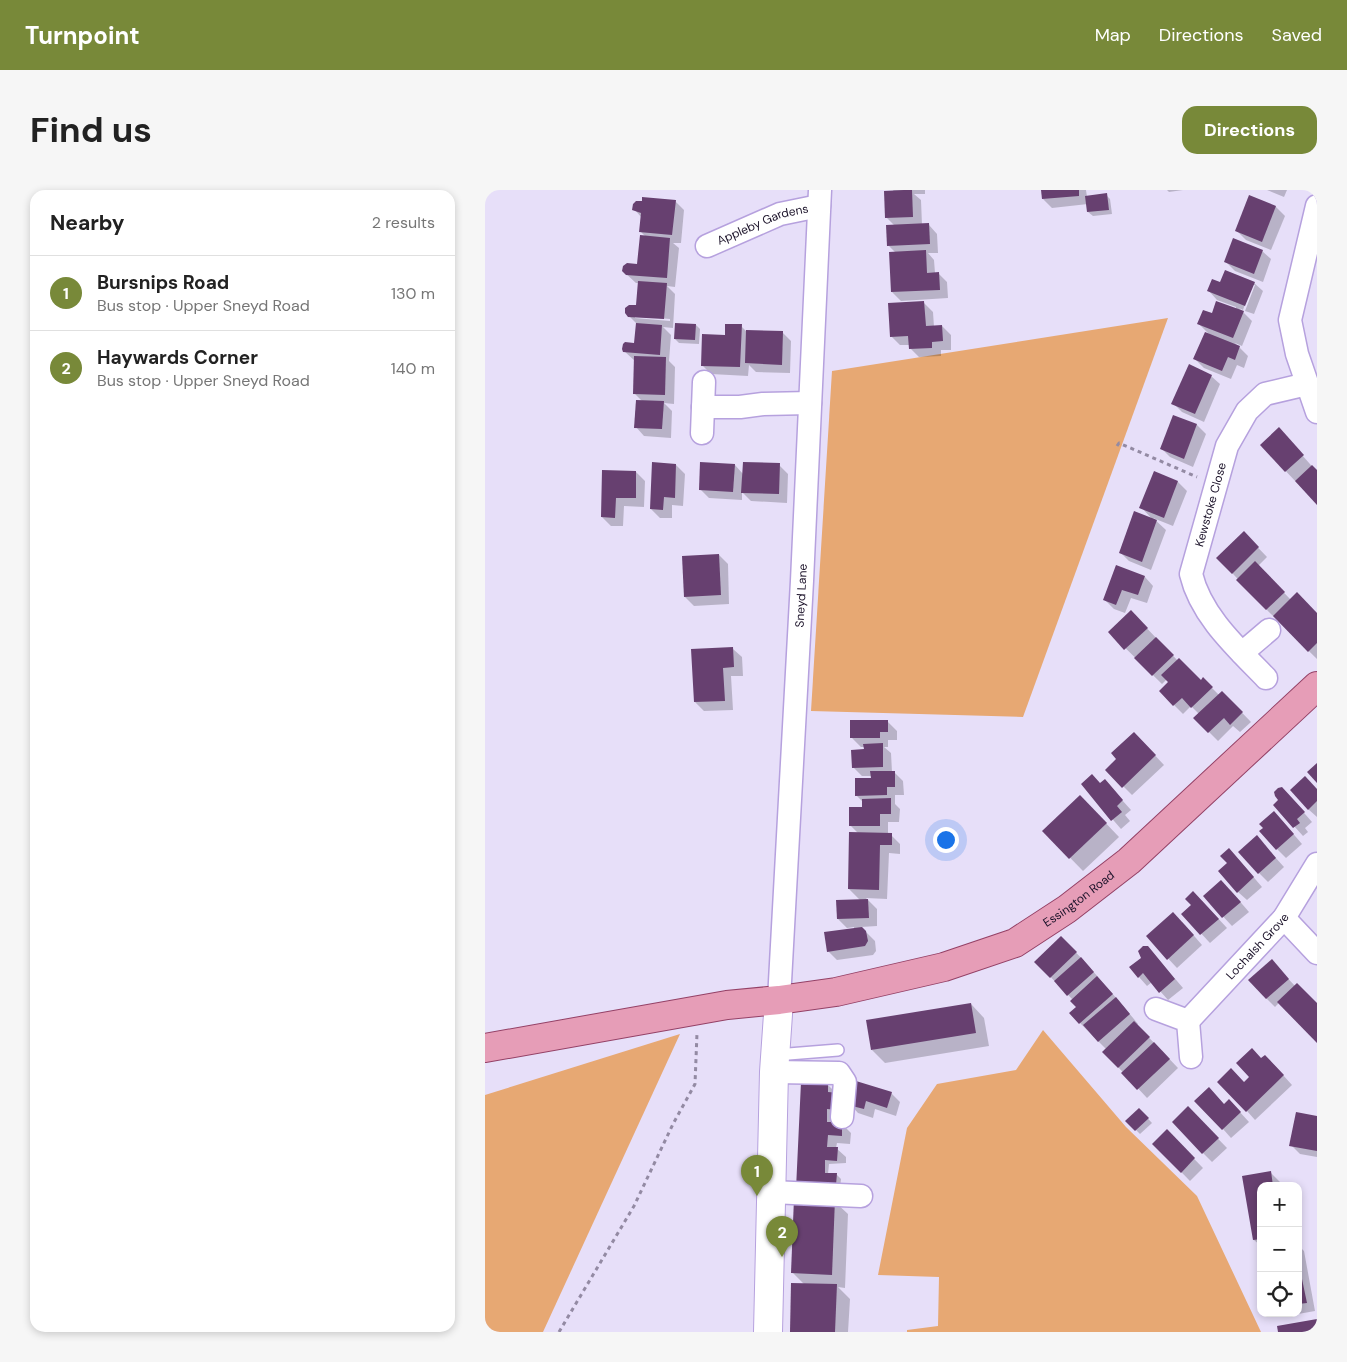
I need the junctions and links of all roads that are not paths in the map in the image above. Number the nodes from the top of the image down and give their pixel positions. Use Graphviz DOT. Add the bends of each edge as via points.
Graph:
graph roads {
  1 [pos="819,198"];
  2 [pos="1317,206"];
  3 [pos="707,246"];
  4 [pos="704,382"];
  5 [pos="1307,384"];
  6 [pos="810,403"];
  7 [pos="703,408"];
  8 [pos="1317,412"];
  9 [pos="702,433"];
  10 [pos="1269,630"];
  11 [pos="1242,653"];
  12 [pos="1266,678"];
  13 [pos="1317,686"];
  14 [pos="1317,864"];
  15 [pos="1284,918"];
  16 [pos="1317,953"];
  17 [pos="779,1000"];
  18 [pos="1156,1009"];
  19 [pos="1188,1021"];
  20 [pos="485,1048"];
  21 [pos="838,1050"];
  22 [pos="1191,1058"];
  23 [pos="775,1064"];
  24 [pos="842,1117"];
  25 [pos="771,1192"];
  26 [pos="861,1196"];
  27 [pos="768,1332"];
  1 -- 3 [label="street, Appleby Gardens"];
  1 -- 6 [label="street, Sneyd Lane"];
  2 -- 5 [label="street" via="1289,320"];
  4 -- 7 [label="street"];
  5 -- 8 [label="street"];
  5 -- 11 [label="street, Kewstoke Close" via="1265,394 1247,411 1227,446 1191,574 1194,587 1212,619"];
  6 -- 7 [label="street"];
  6 -- 17 [label="street, Sneyd Lane"];
  7 -- 9 [label="street"];
  10 -- 11 [label="street"];
  11 -- 12 [label="street, Kewstoke Close"];
  13 -- 17 [label="main road, Essington Road" via="1129,861 1067,909 1015,943 944,967 836,992"];
  14 -- 15 [label="street, Lochalsh Grove"];
  15 -- 16 [label="street"];
  15 -- 19 [label="street, Lochalsh Grove"];
  17 -- 20 [label="main road, Essington Road" via="727,1005"];
  17 -- 23 [label="street"];
  18 -- 19 [label="street"];
  19 -- 22 [label="street"];
  21 -- 23 [label="lane"];
  23 -- 24 [label="street" via="839,1073 845,1082"];
  23 -- 25 [label="street"];
  25 -- 26 [label="street"];
  25 -- 27 [label="street"];
}
